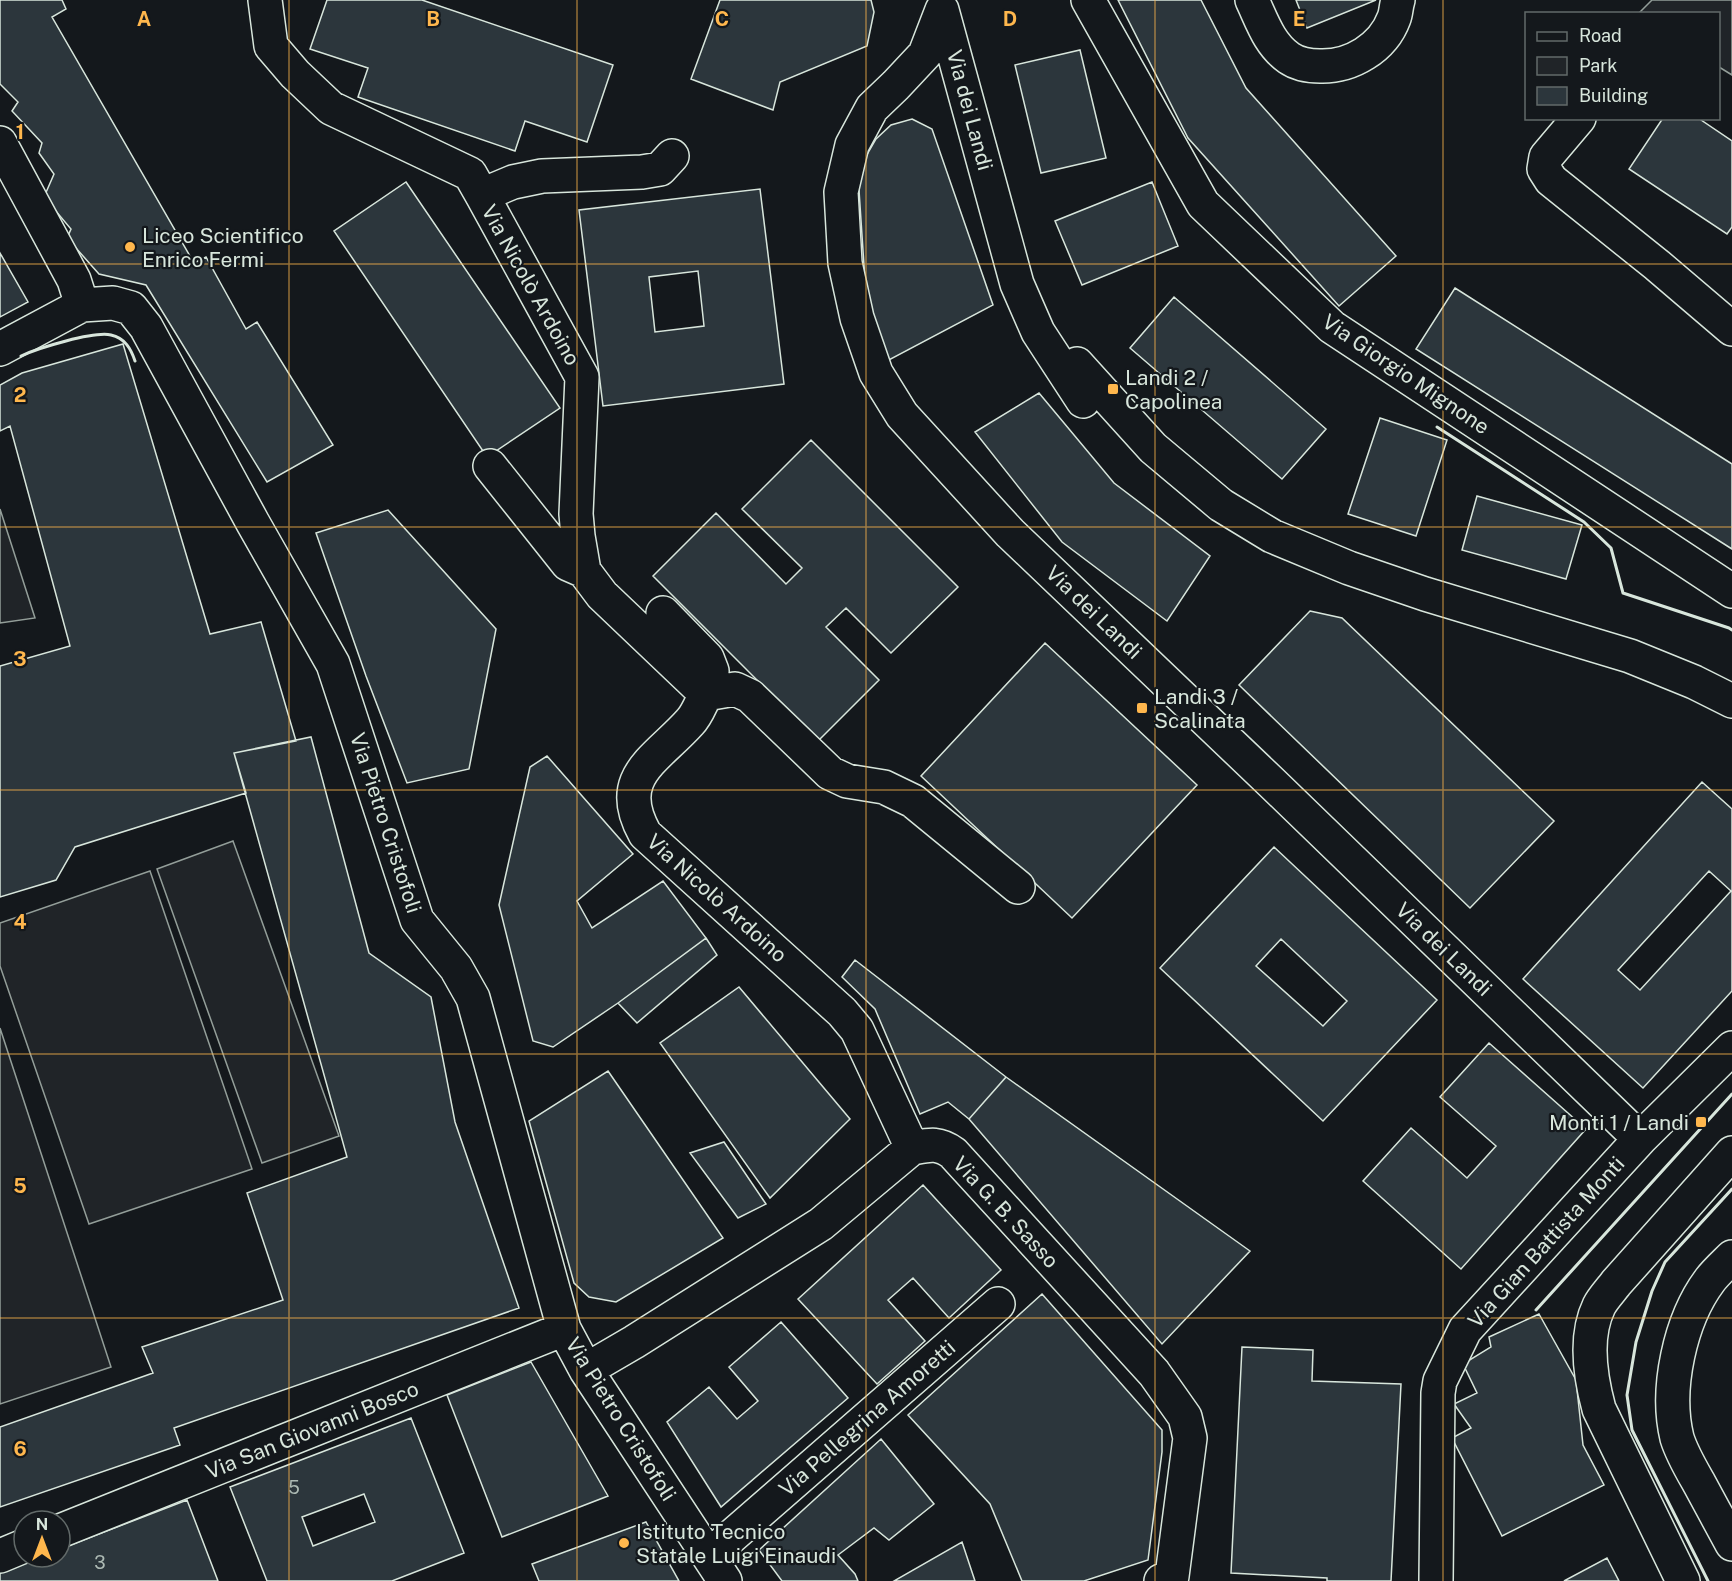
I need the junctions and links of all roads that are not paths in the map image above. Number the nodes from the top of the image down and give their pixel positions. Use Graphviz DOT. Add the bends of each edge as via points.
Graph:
graph roads {
  1 [pos="265,0"];
  2 [pos="1088,0"];
  3 [pos="1252,0"];
  4 [pos="1398,0"];
  5 [pos="943,3"];
  6 [pos="1578,120"];
  7 [pos="0,143"];
  8 [pos="672,156"];
  9 [pos="482,195"];
  10 [pos="997,210"];
  11 [pos="82,305"];
  12 [pos="1728,316"];
  13 [pos="0,349"];
  14 [pos="1083,400"];
  15 [pos="490,465"];
  16 [pos="584,571"];
  17 [pos="1732,591"];
  18 [pos="663,613"];
  19 [pos="1732,701"];
  20 [pos="699,707"];
  21 [pos="1018,887"];
  22 [pos="1732,1048"];
  23 [pos="1640,1139"];
  24 [pos="912,1148"];
  25 [pos="1732,1153"];
  26 [pos="1732,1257"];
  27 [pos="998,1304"];
  28 [pos="564,1329"];
  29 [pos="586,1370"];
  30 [pos="72,1527"];
  31 [pos="1732,1544"];
  32 [pos="717,1568"];
  33 [pos="1161,1581"];
  34 [pos="1436,1581"];
  35 [pos="1683,1581"];
  1 -- 9 [label="street, Via Nicolò Ardoino" via="271,46 331,108 470,174"];
  2 -- 17 [label="street, Via Giorgio Mignone" via="1203,204 1332,327"];
  3 -- 4 [label="street" via="1271,41 1290,59 1306,66 1351,62 1367,53 1384,37"];
  5 -- 10 [label="street, Via dei Landi"];
  5 -- 23 [label="street, Via dei Landi" via="925,54 867,117 852,145 841,192 845,262 857,318 876,373 902,415 1011,533"];
  6 -- 12 [label="street" via="1546,157 1544,169 1551,180"];
  7 -- 11 [label="street" via="74,280"];
  8 -- 9 [label="street" via="660,169 542,176 513,182"];
  9 -- 16 [label="street, Via Nicolò Ardoino" via="582,377 576,514"];
  10 -- 14 [label="street, Via dei Landi" via="1017,284 1038,332"];
  10 -- 19 [label="street, Via dei Landi" via="1041,314 1078,367 1153,448 1221,505 1272,536 1348,568 1630,656"];
  11 -- 13 [label="street"];
  11 -- 28 [label="street, Via Pietro Cristofoli" via="113,303 131,308 146,327 333,664 417,920 456,968 473,998"];
  15 -- 16 [label="street" via="568,564"];
  16 -- 20 [label="street, Via Nicolò Ardoino"];
  18 -- 20 [label="street" via="707,658 712,671"];
  20 -- 21 [label="street" via="735,689 750,696 830,773 847,781 884,787 913,801"];
  20 -- 24 [label="street, Via Nicolò Ardoino" via="638,778 633,789 637,820 645,834 842,1012 857,1030"];
  22 -- 23 [label="street, Via Gian Battista Monti"];
  23 -- 34 [label="street, Via Gian Battista Monti" via="1466,1330 1445,1369 1438,1392"];
  24 -- 29 [label="street" via="821,1224"];
  24 -- 33 [label="street, Via G. B. Sasso" via="943,1146 953,1153 1154,1373 1185,1417 1190,1438 1172,1576"];
  25 -- 35 [label="street" via="1616,1282 1592,1325 1591,1367 1599,1409"];
  26 -- 31 [label="street" via="1710,1280 1684,1330 1673,1402 1683,1455"];
  27 -- 32 [label="street, Via Pellegrina Amoretti"];
  28 -- 29 [label="street, Via Pietro Cristofoli"];
  28 -- 30 [label="street, Via San Giovanni Bosco"];
  29 -- 32 [label="street, Via Pietro Cristofoli"];
}
